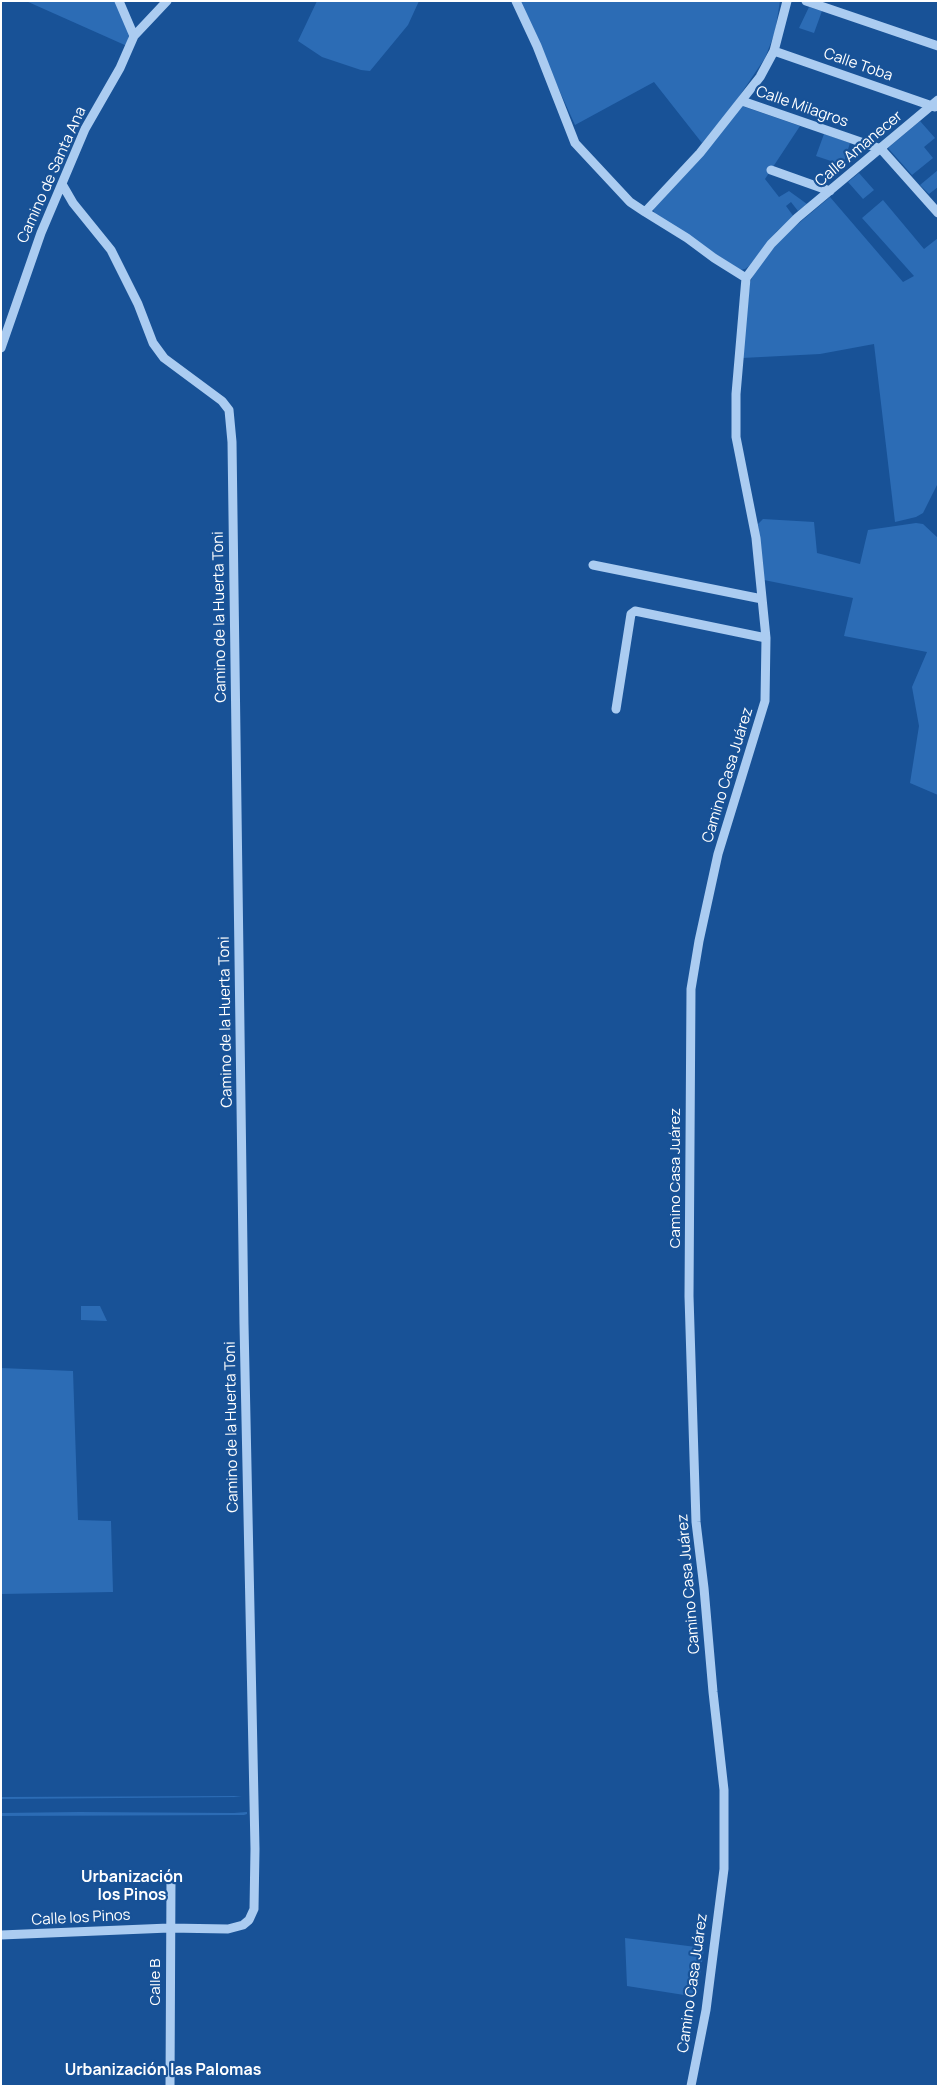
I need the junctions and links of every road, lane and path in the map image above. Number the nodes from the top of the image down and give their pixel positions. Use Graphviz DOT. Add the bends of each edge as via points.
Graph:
graph roads {
  1 [pos="119,1"];
  2 [pos="167,1"];
  3 [pos="516,1"];
  4 [pos="787,1"];
  5 [pos="806,1"];
  6 [pos="134,36"];
  7 [pos="938,46"];
  8 [pos="774,51"];
  9 [pos="742,101"];
  10 [pos="936,106"];
  11 [pos="881,149"];
  12 [pos="771,170"];
  13 [pos="62,184"];
  14 [pos="830,191"];
  15 [pos="645,212"];
  16 [pos="938,214"];
  17 [pos="746,278"];
  18 [pos="1,348"];
  19 [pos="593,565"];
  20 [pos="762,599"];
  21 [pos="766,638"];
  22 [pos="616,709"];
  23 [pos="171,1879"];
  24 [pos="249,1920"];
  25 [pos="169,1928"];
  26 [pos="1,1935"];
  27 [pos="170,2086"];
  28 [pos="691,2086"];
  1 -- 6 [label="street"];
  2 -- 6 [label="street, Camino de Santa Ana"];
  3 -- 15 [label="street" via="576,143 630,202"];
  4 -- 8 [label="street"];
  5 -- 7 [label="street"];
  6 -- 13 [label="street, Camino de Santa Ana" via="120,68 85,129"];
  8 -- 9 [label="street"];
  8 -- 10 [label="street, Calle Toba"];
  9 -- 11 [label="street, Calle Milagros"];
  9 -- 15 [label="street"];
  10 -- 11 [label="street, Calle Amanecer"];
  11 -- 14 [label="street, Calle Amanecer"];
  11 -- 16 [label="street"];
  12 -- 14 [label="street"];
  13 -- 18 [label="street, Camino de Santa Ana" via="38,241"];
  13 -- 24 [label="street, Camino de la Huerta Toni" via="111,250 158,351 229,410 256,1849 254,1909"];
  14 -- 17 [label="street, Calle Amanecer" via="771,244"];
  15 -- 17 [label="street"];
  17 -- 20 [label="street, Camino Casa Juárez" via="736,394 736,437 756,538"];
  19 -- 20 [label="street"];
  20 -- 21 [label="street, Camino Casa Juárez"];
  21 -- 22 [label="street" via="636,612 631,614"];
  21 -- 28 [label="street, Camino Casa Juárez" via="765,701 718,854 691,989 689,1296 696,1522 724,1790 724,1869 706,2010"];
  23 -- 25 [label="street, Calle B"];
  24 -- 25 [label="street, Calle los Pinos" via="228,1929"];
  25 -- 26 [label="street, Calle los Pinos"];
  25 -- 27 [label="street, Calle B"];
}
